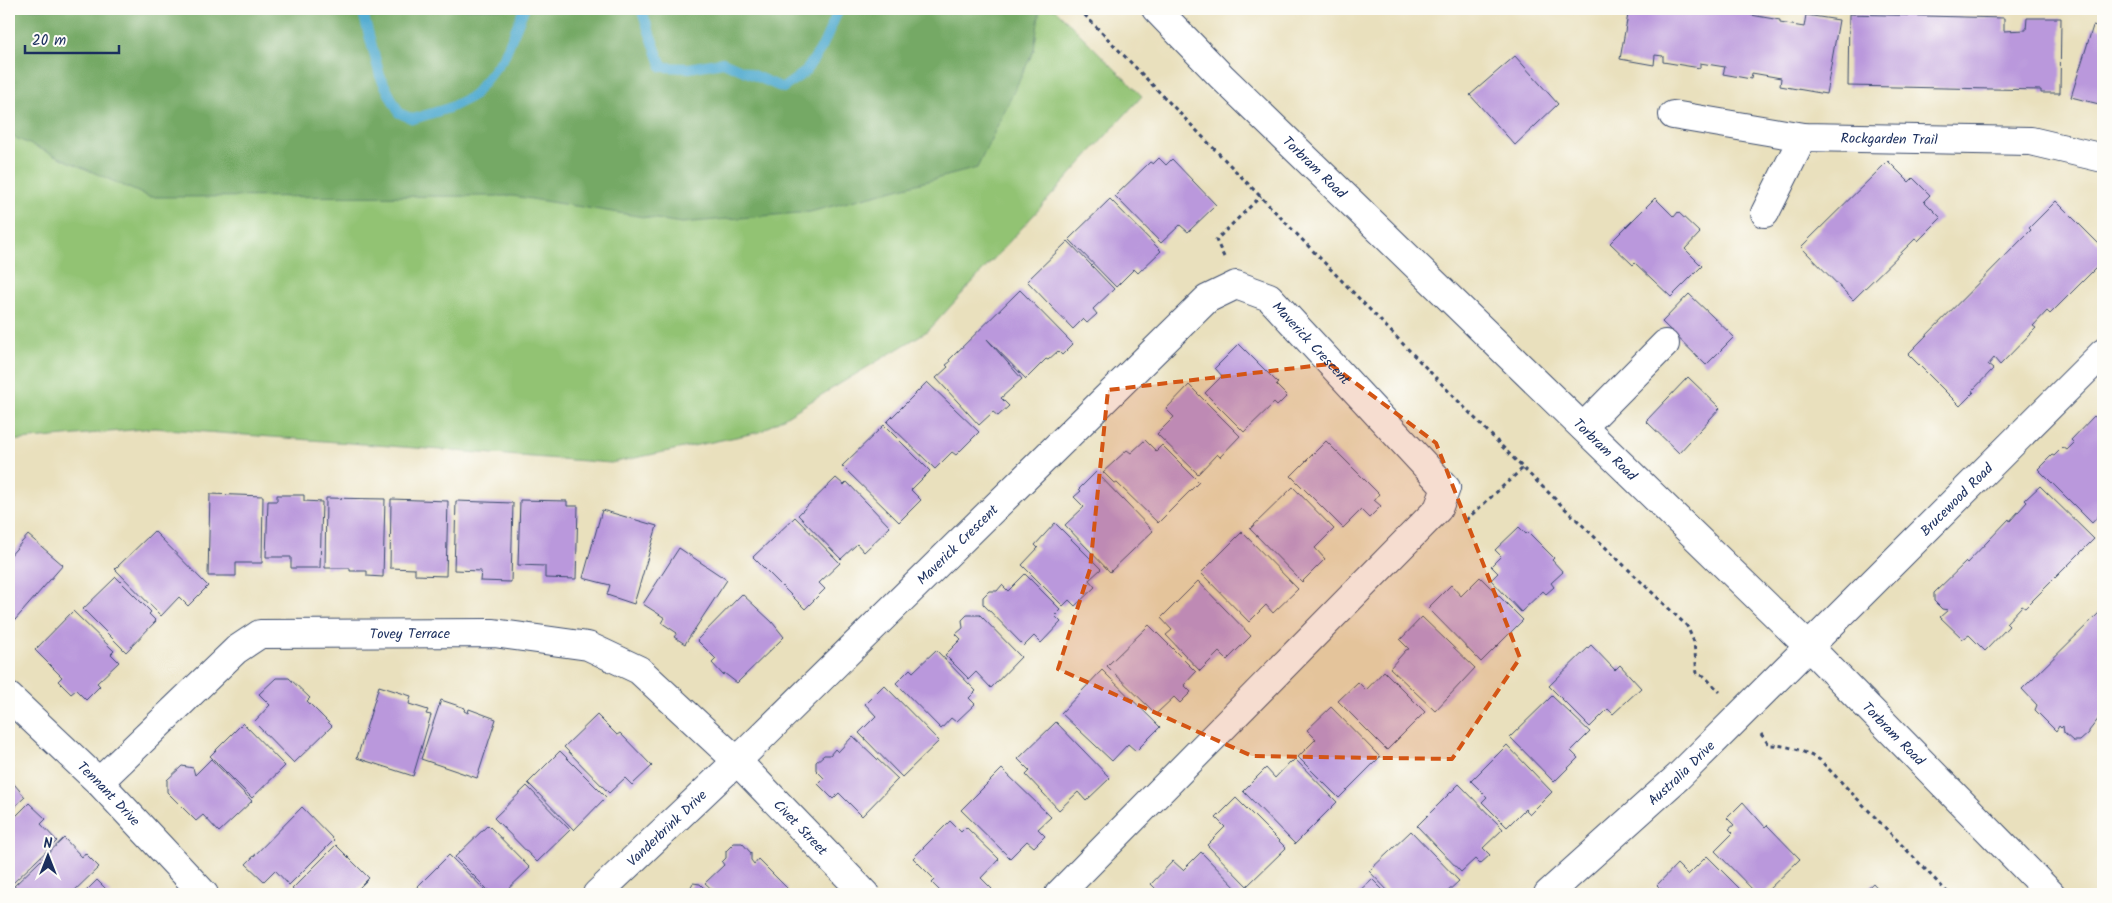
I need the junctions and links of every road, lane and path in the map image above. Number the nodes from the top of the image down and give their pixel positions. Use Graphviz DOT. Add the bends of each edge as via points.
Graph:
graph roads {
  1 [pos="1079,9"];
  2 [pos="1156,9"];
  3 [pos="1673,115"];
  4 [pos="1803,136"];
  5 [pos="2103,158"];
  6 [pos="1261,196"];
  7 [pos="1765,213"];
  8 [pos="1236,286"];
  9 [pos="1665,344"];
  10 [pos="2103,353"];
  11 [pos="1583,427"];
  12 [pos="1523,468"];
  13 [pos="1438,509"];
  14 [pos="1808,646"];
  15 [pos="1704,676"];
  16 [pos="9,698"];
  17 [pos="1767,740"];
  18 [pos="737,761"];
  19 [pos="98,782"];
  20 [pos="204,894"];
  21 [pos="597,894"];
  22 [pos="865,894"];
  23 [pos="1059,894"];
  24 [pos="1548,894"];
  25 [pos="1950,894"];
  26 [pos="2051,894"];
  1 -- 6 [label="path"];
  2 -- 11 [label="street, Torbram Road"];
  3 -- 4 [label="street, Rockgarden Trail"];
  4 -- 5 [label="street, Rockgarden Trail" via="2031,141"];
  4 -- 7 [label="street"];
  6 -- 8 [label="path" via="1216,240"];
  6 -- 12 [label="path"];
  8 -- 13 [label="street, Maverick Crescent" via="1269,298 1446,488"];
  8 -- 18 [label="street, Maverick Crescent" via="1207,299"];
  9 -- 11 [label="street"];
  10 -- 14 [label="street, Brucewood Road"];
  11 -- 14 [label="street, Torbram Road"];
  12 -- 13 [label="path" via="1468,521"];
  12 -- 15 [label="path" via="1687,626 1694,642 1697,674"];
  13 -- 23 [label="street, Maverick Crescent"];
  14 -- 24 [label="street, Australia Drive" via="1678,777"];
  14 -- 26 [label="street, Torbram Road"];
  16 -- 19 [label="street, Tennant Drive"];
  17 -- 25 [label="path" via="1770,745 1797,748 1820,760"];
  18 -- 19 [label="street, Tovey Terrace" via="639,670 588,646 494,633 290,632 260,634 236,650"];
  18 -- 21 [label="street, Vanderbrink Drive"];
  18 -- 22 [label="street, Civet Street"];
  19 -- 20 [label="street, Tennant Drive"];
}
